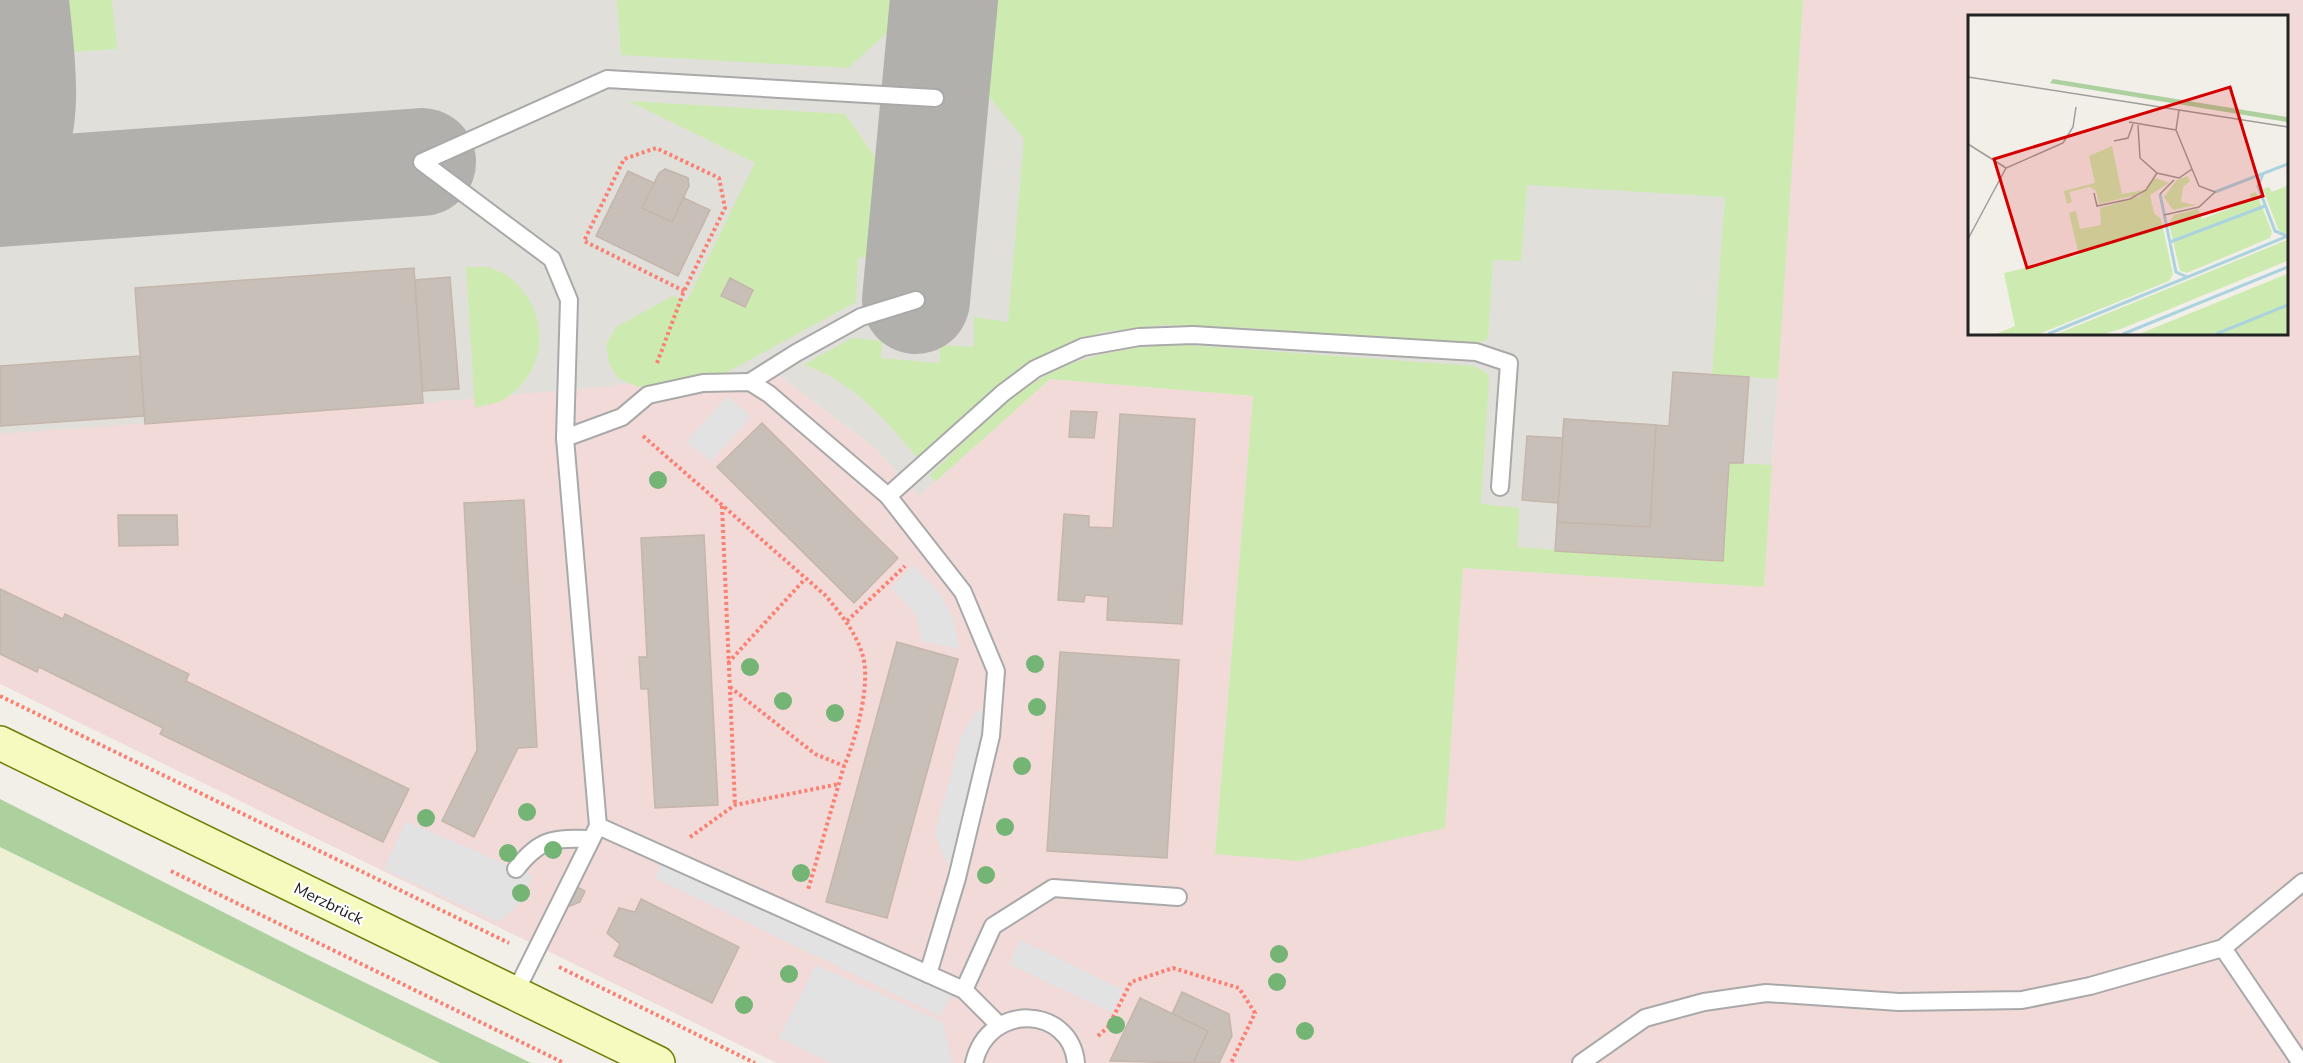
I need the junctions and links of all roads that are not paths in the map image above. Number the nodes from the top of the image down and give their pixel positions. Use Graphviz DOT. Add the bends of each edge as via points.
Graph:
graph roads {
  1 [pos="935,98"];
  2 [pos="916,300"];
  3 [pos="750,382"];
  4 [pos="565,438"];
  5 [pos="1500,487"];
  6 [pos="888,496"];
  7 [pos="0,743"];
  8 [pos="595,832"];
  9 [pos="516,869"];
  10 [pos="2303,882"];
  11 [pos="1178,897"];
  12 [pos="2223,948"];
  13 [pos="928,974"];
  14 [pos="964,990"];
  15 [pos="515,993"];
  16 [pos="999,1025"];
  17 [pos="1075,1060"];
  18 [pos="658,1063"];
  19 [pos="974,1063"];
  20 [pos="1581,1063"];
  21 [pos="2301,1063"];
  1 -- 4 [label="lane" via="607,79 422,162 552,259 569,300"];
  2 -- 3 [label="lane" via="861,317"];
  3 -- 4 [label="lane" via="703,383 648,395 622,417"];
  3 -- 6 [label="lane"];
  4 -- 8 [label="lane"];
  5 -- 6 [label="lane" via="1509,363 1476,352 1193,335 1139,336 1083,347 1035,369"];
  6 -- 13 [label="lane" via="963,592 996,671 991,736 957,878"];
  7 -- 15 [label="main road, Merzbrück"];
  8 -- 9 [label="lane" via="545,842 530,851"];
  8 -- 13 [label="lane" via="675,861"];
  8 -- 15 [label="lane"];
  10 -- 12 [label="lane"];
  11 -- 14 [label="lane" via="1053,888 993,926"];
  12 -- 20 [label="lane" via="2090,986 2022,1000 1899,1002 1766,993 1704,1002 1645,1018"];
  12 -- 21 [label="lane"];
  13 -- 14 [label="lane"];
  14 -- 16 [label="lane"];
  15 -- 18 [label="main road, Merzbrück"];
  16 -- 17 [label="lane" via="1014,1018 1048,1024 1060,1031"];
  16 -- 19 [label="lane" via="986,1035"];
}
